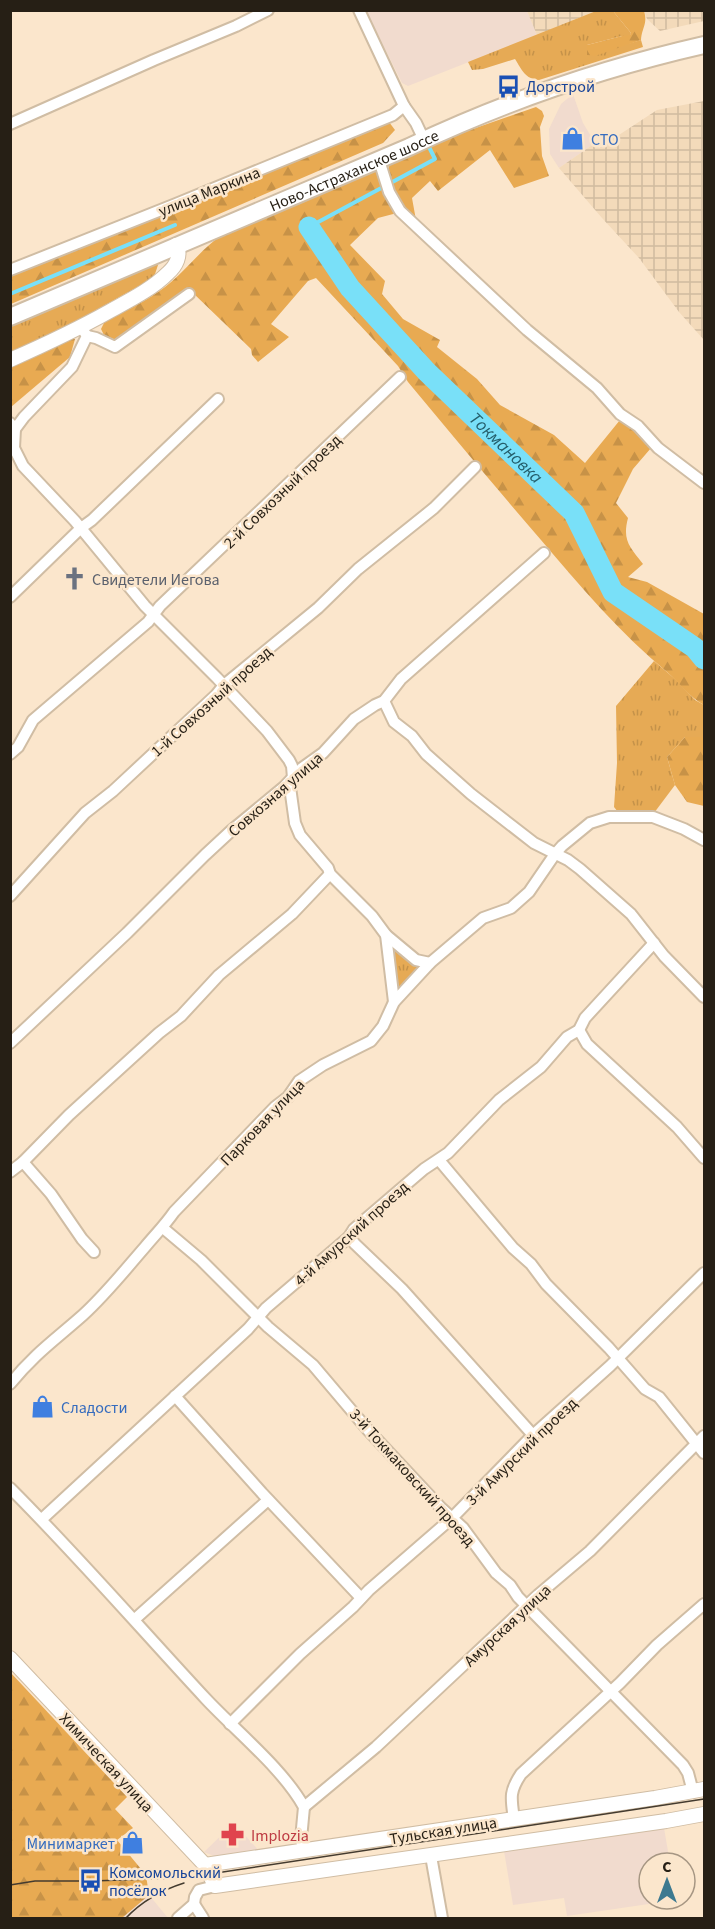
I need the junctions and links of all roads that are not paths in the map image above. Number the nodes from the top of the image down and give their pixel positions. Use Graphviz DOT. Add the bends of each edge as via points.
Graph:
graph roads {
  1 [pos="268,10"];
  2 [pos="359,10"];
  3 [pos="705,45"];
  4 [pos="404,105"];
  5 [pos="10,124"];
  6 [pos="424,140"];
  7 [pos="379,160"];
  8 [pos="176,245"];
  9 [pos="10,270"];
  10 [pos="189,294"];
  11 [pos="10,316"];
  12 [pos="84,331"];
  13 [pos="10,360"];
  14 [pos="400,377"];
  15 [pos="218,399"];
  16 [pos="13,426"];
  17 [pos="12,450"];
  18 [pos="475,467"];
  19 [pos="705,483"];
  20 [pos="81,528"];
  21 [pos="544,553"];
  22 [pos="10,597"];
  23 [pos="153,614"];
  24 [pos="224,685"];
  25 [pos="384,701"];
  26 [pos="10,754"];
  27 [pos="293,778"];
  28 [pos="705,840"];
  29 [pos="555,855"];
  30 [pos="330,873"];
  31 [pos="10,896"];
  32 [pos="386,934"];
  33 [pos="654,944"];
  34 [pos="430,963"];
  35 [pos="705,997"];
  36 [pos="394,1002"];
  37 [pos="579,1030"];
  38 [pos="10,1043"];
  39 [pos="705,1158"];
  40 [pos="439,1160"];
  41 [pos="15,1165"];
  42 [pos="163,1228"];
  43 [pos="349,1237"];
  44 [pos="94,1252"];
  45 [pos="705,1273"];
  46 [pos="259,1318"];
  47 [pos="617,1358"];
  48 [pos="10,1384"];
  49 [pos="176,1396"];
  50 [pos="533,1435"];
  51 [pos="701,1440"];
  52 [pos="705,1453"];
  53 [pos="10,1488"];
  54 [pos="268,1500"];
  55 [pos="452,1518"];
  56 [pos="42,1519"];
  57 [pos="361,1598"];
  58 [pos="704,1605"];
  59 [pos="527,1606"];
  60 [pos="135,1619"];
  61 [pos="10,1658"];
  62 [pos="610,1691"];
  63 [pos="230,1724"];
  64 [pos="699,1791"];
  65 [pos="304,1807"];
  66 [pos="705,1814"];
  67 [pos="514,1819"];
  68 [pos="303,1851"];
  69 [pos="431,1856"];
  70 [pos="204,1865"];
  71 [pos="215,1886"];
  72 [pos="194,1904"];
  73 [pos="178,1918"];
  74 [pos="203,1918"];
  75 [pos="442,1918"];
  1 -- 5 [label="street"];
  2 -- 4 [label="street"];
  3 -- 6 [label="main road, Ново-Астраханское шоссе" via="546,90"];
  4 -- 6 [label="street"];
  4 -- 9 [label="street, улица Маркина" via="393,115"];
  6 -- 7 [label="main road, Ново-Астраханское шоссе"];
  7 -- 8 [label="main road, Ново-Астраханское шоссе"];
  7 -- 19 [label="street" via="400,211 658,448"];
  8 -- 11 [label="main road, Ново-Астраханское шоссе"];
  8 -- 12 [label="street" via="179,258 170,272"];
  10 -- 12 [label="street" via="115,347"];
  12 -- 13 [label="street"];
  12 -- 16 [label="street" via="72,367"];
  14 -- 23 [label="street, 2-й Совхозный проезд"];
  15 -- 20 [label="street"];
  16 -- 17 [label="street"];
  17 -- 20 [label="street"];
  18 -- 24 [label="street, 1-й Совхозный проезд" via="434,508"];
  20 -- 22 [label="street"];
  20 -- 23 [label="street"];
  21 -- 25 [label="street, Совхозная улица" via="401,680"];
  23 -- 24 [label="street"];
  23 -- 26 [label="street, 2-й Совхозный проезд" via="33,720"];
  24 -- 27 [label="street" via="289,760"];
  24 -- 31 [label="street, 1-й Совхозный проезд" via="86,813"];
  25 -- 27 [label="street, Совхозная улица" via="354,719"];
  25 -- 29 [label="street" via="394,722 426,754 471,794"];
  27 -- 30 [label="street" via="292,807 300,835"];
  27 -- 38 [label="street, Совхозная улица" via="205,855"];
  28 -- 29 [label="street, Парковая улица" via="653,817 609,817 590,823"];
  29 -- 33 [label="street" via="568,860 600,886 631,914"];
  29 -- 34 [label="street, Парковая улица" via="530,892 511,908 483,918"];
  30 -- 32 [label="street"];
  30 -- 41 [label="street" via="292,914 219,975 181,1016"];
  32 -- 34 [label="street" via="416,960"];
  32 -- 36 [label="street"];
  33 -- 35 [label="street"];
  33 -- 37 [label="street, 4-й Амурский проезд" via="585,1018"];
  34 -- 36 [label="street, Парковая улица"];
  36 -- 42 [label="street, Парковая улица" via="371,1041 299,1081"];
  37 -- 39 [label="street" via="587,1044"];
  37 -- 40 [label="street, 4-й Амурский проезд" via="499,1100"];
  40 -- 43 [label="street, 4-й Амурский проезд"];
  40 -- 47 [label="street" via="513,1248"];
  41 -- 44 [label="street" via="51,1194"];
  42 -- 46 [label="street, 3-й Токмаковский проезд"];
  42 -- 48 [label="street, Парковая улица" via="84,1314 39,1351"];
  43 -- 46 [label="street, 4-й Амурский проезд"];
  43 -- 50 [label="street" via="402,1289"];
  45 -- 47 [label="street, 3-й Амурский проезд"];
  46 -- 49 [label="street, 4-й Амурский проезд"];
  46 -- 55 [label="street, 3-й Токмаковский проезд" via="313,1365"];
  47 -- 50 [label="street, 3-й Амурский проезд"];
  47 -- 51 [label="street"];
  49 -- 54 [label="street"];
  49 -- 56 [label="street, 4-й Амурский проезд"];
  50 -- 55 [label="street, 3-й Амурский проезд"];
  51 -- 52 [label="street"];
  51 -- 59 [label="street, Амурская улица" via="590,1551"];
  53 -- 56 [label="street"];
  54 -- 57 [label="street"];
  54 -- 60 [label="street"];
  55 -- 57 [label="street, 3-й Амурский проезд"];
  55 -- 59 [label="street, 3-й Токмаковский проезд"];
  56 -- 60 [label="street"];
  57 -- 63 [label="street, 3-й Амурский проезд"];
  58 -- 62 [label="street"];
  59 -- 62 [label="street, 3-й Токмаковский проезд"];
  59 -- 65 [label="street, Амурская улица" via="376,1747"];
  60 -- 63 [label="street"];
  61 -- 70 [label="street, Химическая улица"];
  62 -- 64 [label="street, 3-й Токмаковский проезд" via="683,1765"];
  62 -- 67 [label="street" via="521,1774 512,1788"];
  63 -- 65 [label="street" via="282,1775"];
  64 -- 67 [label="street, Тульская улица"];
  65 -- 68 [label="street"];
  66 -- 69 [label="street, Тульская улица"];
  67 -- 68 [label="street, Тульская улица"];
  68 -- 70 [label="street, Тульская улица"];
  69 -- 71 [label="street, Тульская улица"];
  69 -- 75 [label="street"];
  70 -- 71 [label="street"];
  71 -- 72 [label="street" via="199,1890"];
  72 -- 73 [label="street"];
  72 -- 74 [label="street"];
}
